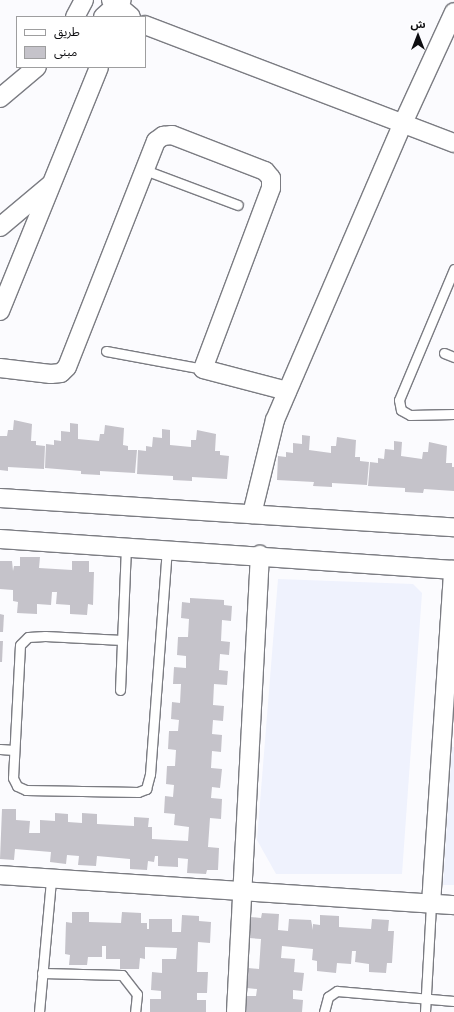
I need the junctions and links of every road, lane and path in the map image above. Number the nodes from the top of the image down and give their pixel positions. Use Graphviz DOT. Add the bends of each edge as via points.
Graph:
graph roads {
  1 [pos="84,0"];
  2 [pos="454,12"];
  3 [pos="76,16"];
  4 [pos="146,25"];
  5 [pos="36,68"];
  6 [pos="99,68"];
  7 [pos="0,98"];
  8 [pos="403,123"];
  9 [pos="454,143"];
  10 [pos="145,170"];
  11 [pos="52,184"];
  12 [pos="238,205"];
  13 [pos="0,227"];
  14 [pos="454,269"];
  15 [pos="0,311"];
  16 [pos="106,351"];
  17 [pos="444,353"];
  18 [pos="454,357"];
  19 [pos="0,368"];
  20 [pos="202,369"];
  21 [pos="287,391"];
  22 [pos="454,414"];
  23 [pos="0,498"];
  24 [pos="252,514"];
  25 [pos="454,526"];
  26 [pos="0,539"];
  27 [pos="126,547"];
  28 [pos="167,550"];
  29 [pos="260,555"];
  30 [pos="453,570"];
  31 [pos="122,640"];
  32 [pos="120,690"];
  33 [pos="0,749"];
  34 [pos="14,750"];
  35 [pos="0,876"];
  36 [pos="50,879"];
  37 [pos="244,891"];
  38 [pos="431,904"];
  39 [pos="454,906"];
  40 [pos="42,973"];
  41 [pos="426,997"];
  42 [pos="454,1001"];
  43 [pos="39,1012"];
  44 [pos="135,1012"];
  45 [pos="236,1012"];
  46 [pos="324,1012"];
  47 [pos="425,1012"];
  1 -- 3 [label="street"];
  2 -- 8 [label="street"];
  4 -- 8 [label="street"];
  5 -- 7 [label="street"];
  6 -- 11 [label="street"];
  8 -- 9 [label="street"];
  8 -- 21 [label="street"];
  10 -- 12 [label="lane"];
  10 -- 19 [label="street" via="67,367 61,373 51,374"];
  10 -- 20 [label="street" via="156,141 163,136 172,135 265,171 271,178 271,188"];
  11 -- 13 [label="street"];
  11 -- 15 [label="street"];
  14 -- 22 [label="lane" via="399,400 401,410 410,415"];
  16 -- 20 [label="lane"];
  17 -- 18 [label="lane"];
  20 -- 21 [label="street"];
  21 -- 24 [label="street" via="275,420"];
  23 -- 24 [label="street"];
  24 -- 25 [label="street"];
  26 -- 27 [label="street"];
  27 -- 28 [label="street"];
  27 -- 31 [label="lane"];
  28 -- 29 [label="street"];
  28 -- 34 [label="lane" via="150,774 146,789 138,792 26,790 17,786 13,778"];
  29 -- 30 [label="street"];
  29 -- 37 [label="street"];
  30 -- 38 [label="street"];
  31 -- 32 [label="lane"];
  31 -- 34 [label="lane" via="45,636 28,637 20,645"];
  33 -- 34 [label="lane"];
  35 -- 36 [label="street"];
  36 -- 37 [label="street"];
  36 -- 40 [label="lane"];
  37 -- 38 [label="street"];
  37 -- 45 [label="street"];
  38 -- 39 [label="street"];
  38 -- 41 [label="lane"];
  40 -- 43 [label="lane"];
  40 -- 44 [label="lane" via="122,975 137,994"];
  41 -- 42 [label="lane"];
  41 -- 46 [label="lane" via="337,991 328,997"];
  41 -- 47 [label="lane"];
}
